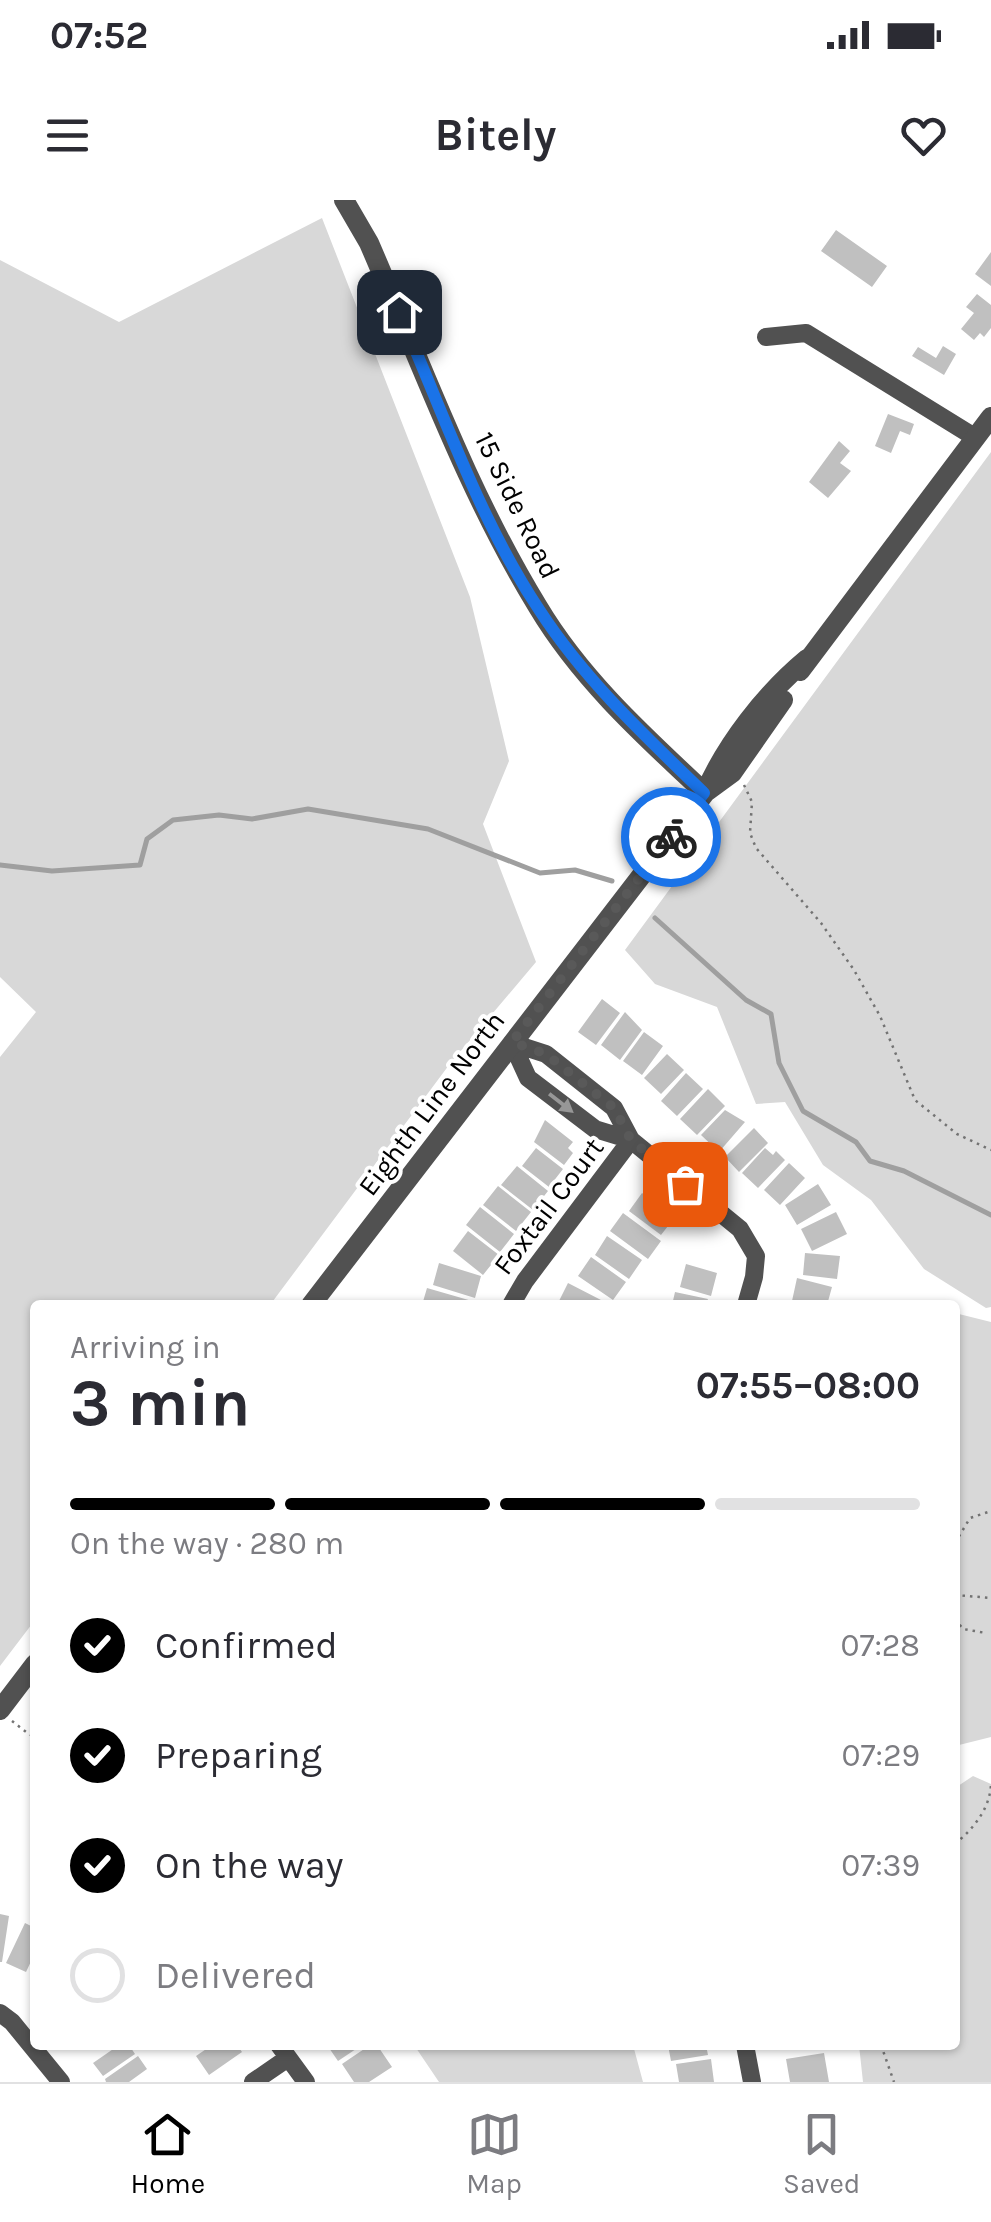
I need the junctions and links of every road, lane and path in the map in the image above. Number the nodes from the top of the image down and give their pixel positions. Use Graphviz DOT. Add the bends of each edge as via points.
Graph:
graph roads {
  1 [pos="344,200"];
  2 [pos="766,337"];
  3 [pos="991,417"];
  4 [pos="976,438"];
  5 [pos="738,775"];
  6 [pos="704,793"];
  7 [pos="512,1042"];
  8 [pos="631,1140"];
  9 [pos="991,1150"];
  10 [pos="314,1300"];
  11 [pos="514,1300"];
  12 [pos="747,1300"];
  13 [pos="991,1511"];
  14 [pos="960,1535"];
  15 [pos="960,1595"];
  16 [pos="991,1598"];
  17 [pos="960,1625"];
  18 [pos="986,1633"];
  19 [pos="30,1672"];
  20 [pos="5,1715"];
  21 [pos="30,1735"];
  22 [pos="991,1784"];
  23 [pos="960,1840"];
  24 [pos="0,2013"];
  25 [pos="30,2044"];
  26 [pos="35,2050"];
  27 [pos="745,2050"];
  28 [pos="884,2050"];
  29 [pos="284,2051"];
  30 [pos="61,2082"];
  31 [pos="253,2082"];
  32 [pos="306,2082"];
  33 [pos="752,2082"];
  34 [pos="894,2082"];
  1 -- 6 [label="street, 15 Side Road" via="369,243 489,520 539,610 590,680"];
  2 -- 4 [label="street" via="806,332"];
  3 -- 4 [label="street, Eighth Line North"];
  4 -- 6 [label="street, Eighth Line North" via="806,660 784,677 718,762"];
  5 -- 9 [label="path" via="752,802 756,848 854,970 915,1100 957,1134"];
  6 -- 7 [label="street, Eighth Line North"];
  7 -- 8 [label="street" via="546,1054 614,1108"];
  7 -- 8 [label="street, one-way" via="528,1078 594,1129"];
  7 -- 10 [label="street, Eighth Line North"];
  8 -- 11 [label="street, Foxtail Court"];
  8 -- 12 [label="street" via="740,1228 756,1256"];
  13 -- 14 [label="path" via="970,1518"];
  15 -- 16 [label="path"];
  17 -- 18 [label="path"];
  19 -- 20 [label="street"];
  20 -- 21 [label="path"];
  22 -- 23 [label="path" via="990,1798"];
  24 -- 25 [label="street"];
  26 -- 30 [label="street"];
  27 -- 33 [label="street"];
  28 -- 34 [label="path"];
  29 -- 31 [label="street"];
  29 -- 32 [label="street"];
}
